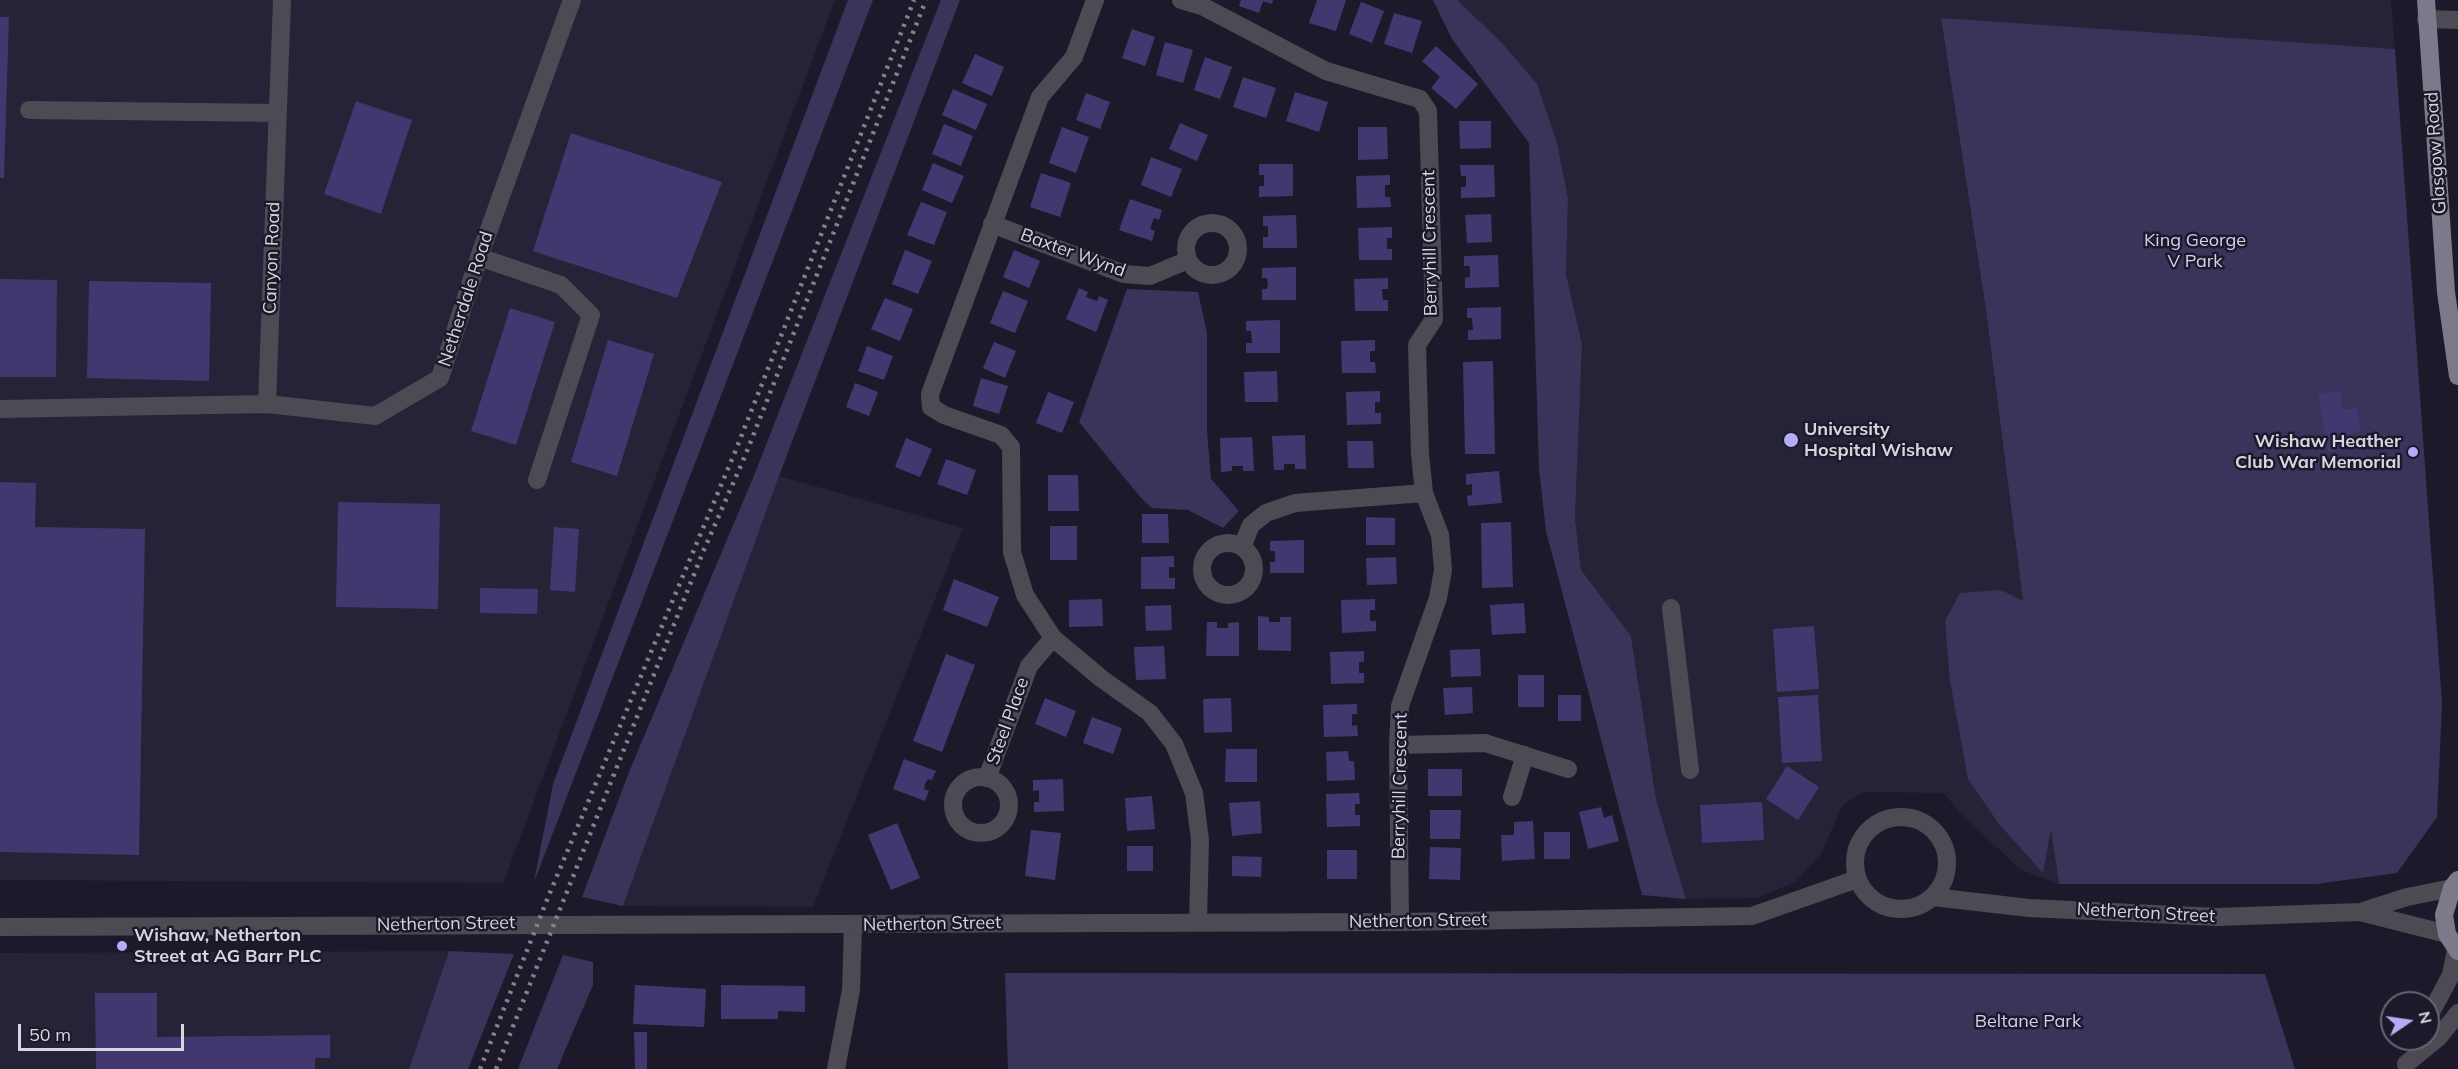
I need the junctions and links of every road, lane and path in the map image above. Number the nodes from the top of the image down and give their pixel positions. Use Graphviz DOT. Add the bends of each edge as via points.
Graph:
graph roads {
  1 [pos="282,0"];
  2 [pos="572,0"];
  3 [pos="1095,0"];
  4 [pos="1181,0"];
  5 [pos="2426,0"];
  6 [pos="1205,4"];
  7 [pos="2426,19"];
  8 [pos="2458,20"];
  9 [pos="29,110"];
  10 [pos="278,113"];
  11 [pos="992,224"];
  12 [pos="479,257"];
  13 [pos="1188,260"];
  14 [pos="2458,376"];
  15 [pos="267,404"];
  16 [pos="0,409"];
  17 [pos="537,480"];
  18 [pos="1424,493"];
  19 [pos="1242,547"];
  20 [pos="1671,608"];
  21 [pos="1053,638"];
  22 [pos="1398,745"];
  23 [pos="1525,755"];
  24 [pos="1568,769"];
  25 [pos="1690,770"];
  26 [pos="987,778"];
  27 [pos="1512,797"];
  28 [pos="1857,879"];
  29 [pos="2456,881"];
  30 [pos="1933,897"];
  31 [pos="2360,912"];
  32 [pos="1198,922"];
  33 [pos="1400,922"];
  34 [pos="853,925"];
  35 [pos="0,927"];
  36 [pos="2454,945"];
  37 [pos="2440,996"];
  38 [pos="2458,1013"];
  39 [pos="2412,1051"];
  40 [pos="2405,1067"];
  41 [pos="836,1069"];
  1 -- 10 [label="street, Canyon Road"];
  2 -- 12 [label="street, Netherdale Road"];
  3 -- 11 [label="street" via="1074,57 1040,97"];
  4 -- 6 [label="street, Berryhill Crescent"];
  5 -- 7 [label="main road, Glasgow Road"];
  6 -- 18 [label="street, Berryhill Crescent" via="1326,71 1420,99 1428,111 1434,319 1417,345"];
  7 -- 8 [label="street"];
  7 -- 14 [label="main road, Glasgow Road" via="2446,292"];
  9 -- 10 [label="street"];
  10 -- 15 [label="street, Canyon Road"];
  11 -- 13 [label="street, Baxter Wynd" via="1124,274 1150,276"];
  11 -- 21 [label="street" via="933,381 931,407 1001,435 1011,447 1012,552 1025,595"];
  12 -- 15 [label="street, Netherdale Road" via="440,378 375,416"];
  12 -- 17 [label="street" via="561,285 591,315"];
  15 -- 16 [label="street, Netherdale Road"];
  18 -- 19 [label="street" via="1295,503 1266,513 1251,525"];
  18 -- 22 [label="street, Berryhill Crescent" via="1440,535 1443,570 1438,598 1400,706"];
  20 -- 25 [label="street"];
  21 -- 26 [label="street, Steel Place" via="1029,666"];
  21 -- 32 [label="street" via="1150,713 1174,744 1194,793 1200,840"];
  22 -- 23 [label="street" via="1485,743"];
  22 -- 33 [label="street, Berryhill Crescent"];
  23 -- 24 [label="street"];
  23 -- 27 [label="street"];
  28 -- 30 [label="street" via="1881,905 1897,909 1913,908"];
  28 -- 30 [label="street" via="1855,857 1868,830 1881,821 1904,817 1919,820 1931,828 1945,850 1947,866 1942,885"];
  28 -- 33 [label="street, Netherton Street" via="1752,916"];
  29 -- 31 [label="street, Netherton Street"];
  29 -- 36 [label="main road" via="2444,915"];
  30 -- 31 [label="street, Netherton Street" via="2029,908 2217,917"];
  31 -- 36 [label="street, Netherton Street"];
  32 -- 33 [label="street, Netherton Street"];
  32 -- 34 [label="street, Netherton Street"];
  34 -- 35 [label="street, Netherton Street"];
  34 -- 41 [label="street" via="851,990"];
  36 -- 37 [label="street" via="2451,975"];
  38 -- 40 [label="street"];
  39 -- 40 [label="street"];
}
